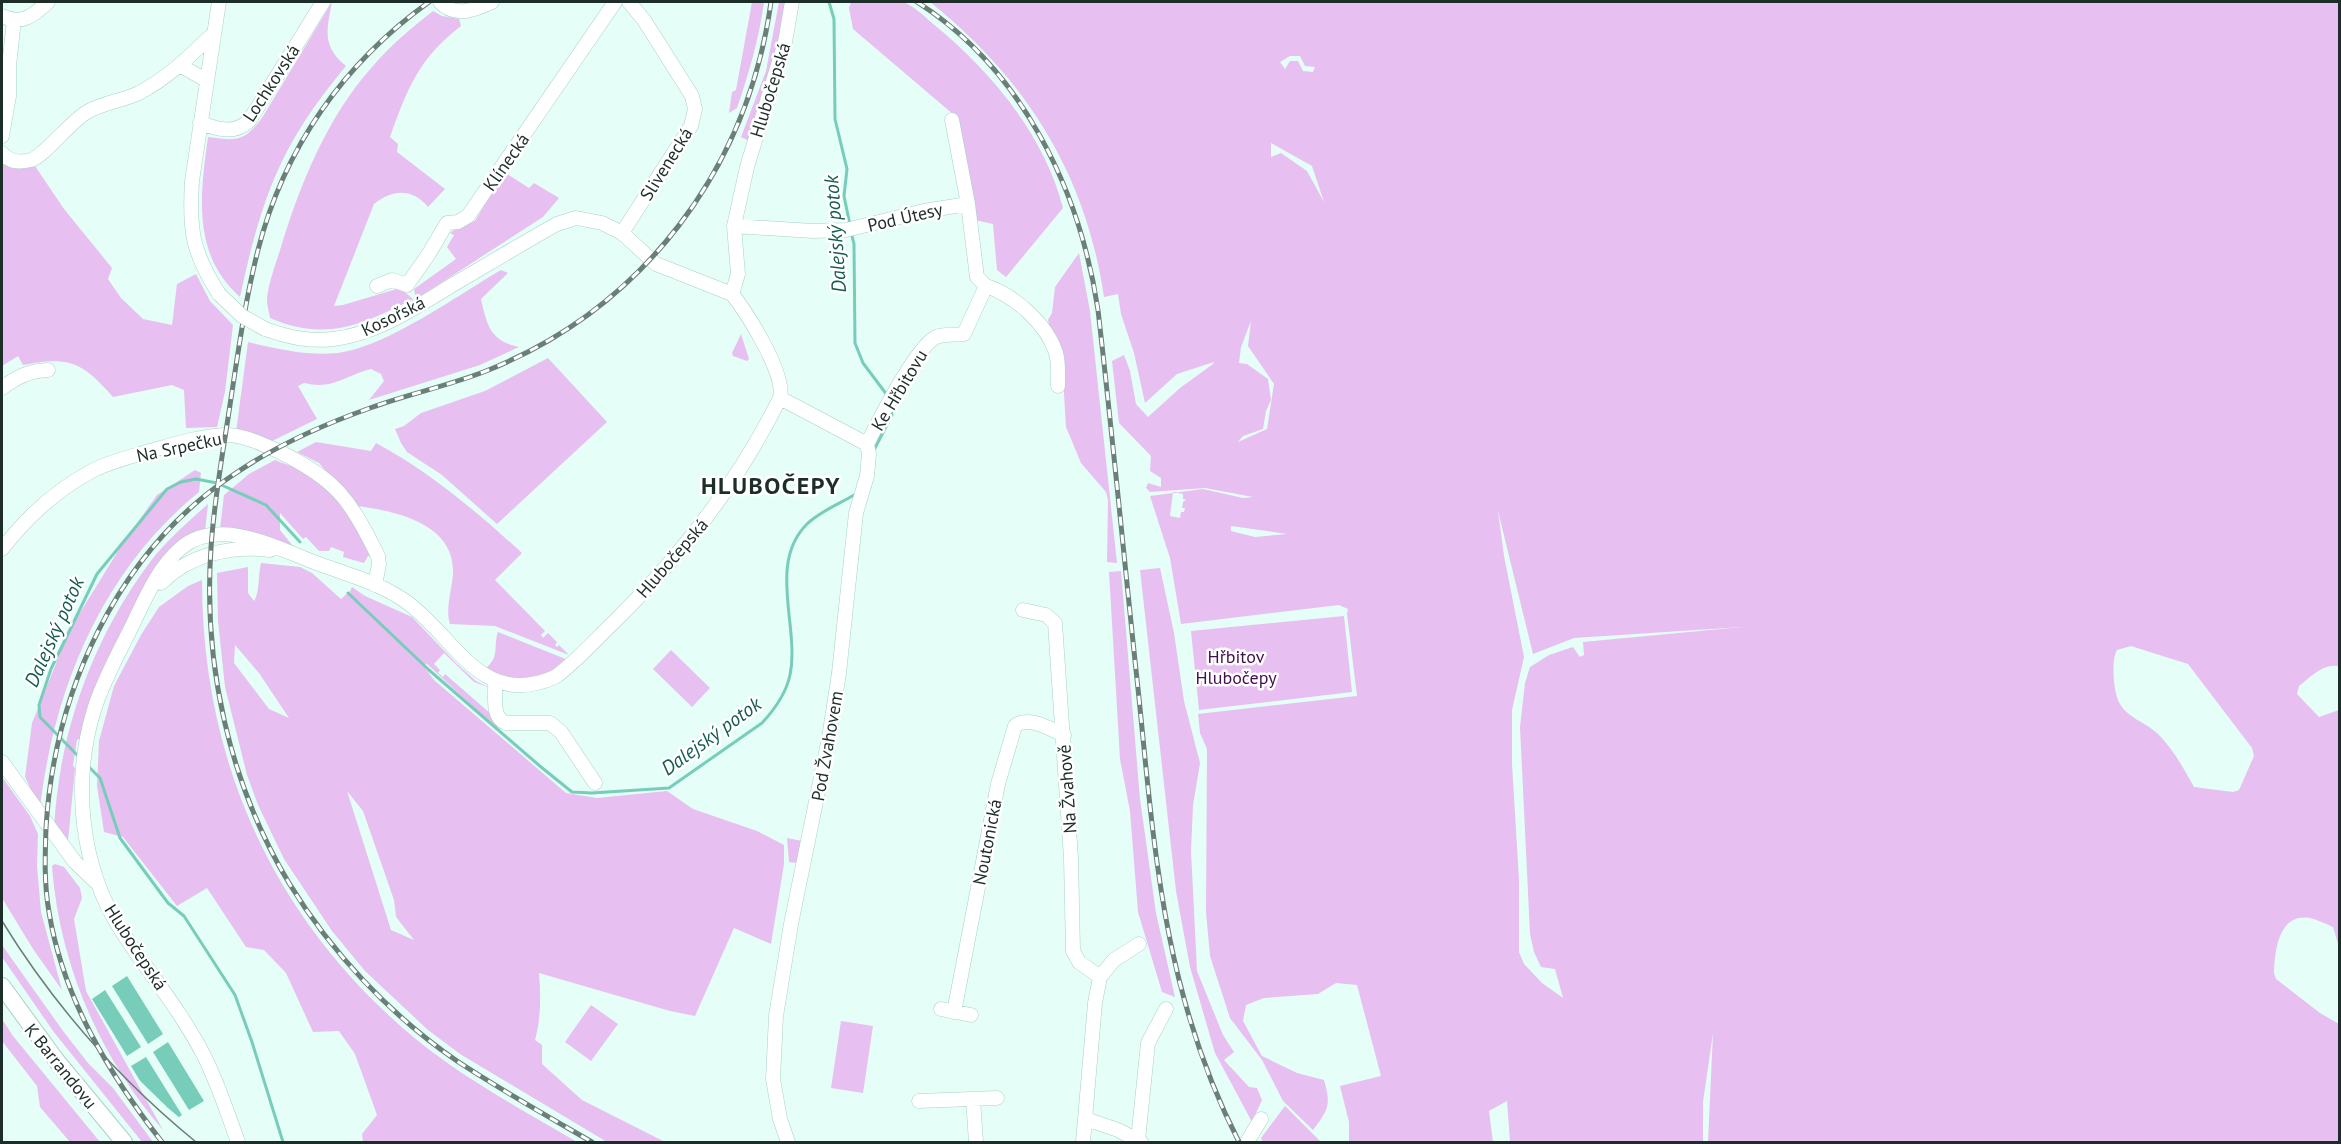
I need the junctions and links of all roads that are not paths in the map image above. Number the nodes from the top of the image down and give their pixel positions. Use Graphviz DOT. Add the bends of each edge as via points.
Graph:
graph roads {
  1 [pos="48,2"];
  2 [pos="219,2"];
  3 [pos="323,2"];
  4 [pos="440,2"];
  5 [pos="492,2"];
  6 [pos="615,2"];
  7 [pos="628,2"];
  8 [pos="792,2"];
  9 [pos="8,18"];
  10 [pos="214,33"];
  11 [pos="181,66"];
  12 [pos="206,80"];
  13 [pos="952,120"];
  14 [pos="200,123"];
  15 [pos="2,136"];
  16 [pos="2,153"];
  17 [pos="968,204"];
  18 [pos="734,226"];
  19 [pos="622,233"];
  20 [pos="377,286"];
  21 [pos="986,286"];
  22 [pos="732,294"];
  23 [pos="48,370"];
  24 [pos="1058,386"];
  25 [pos="2,388"];
  26 [pos="780,399"];
  27 [pos="867,444"];
  28 [pos="2,549"];
  29 [pos="375,585"];
  30 [pos="1023,610"];
  31 [pos="495,681"];
  32 [pos="1064,735"];
  33 [pos="2,762"];
  34 [pos="595,783"];
  35 [pos="99,886"];
  36 [pos="1139,944"];
  37 [pos="1100,977"];
  38 [pos="2,986"];
  39 [pos="2,1006"];
  40 [pos="1166,1009"];
  41 [pos="971,1015"];
  42 [pos="997,1098"];
  43 [pos="973,1099"];
  44 [pos="919,1101"];
  45 [pos="1086,1119"];
  46 [pos="1261,1119"];
  47 [pos="1139,1141"];
  48 [pos="110,1143"];
  49 [pos="124,1143"];
  50 [pos="238,1143"];
  51 [pos="788,1143"];
  52 [pos="976,1143"];
  53 [pos="1083,1143"];
  54 [pos="1246,1143"];
  1 -- 9 [label="street" via="24,20"];
  2 -- 10 [label="street, Kosořská"];
  3 -- 14 [label="street, Lochkovská" via="249,121 232,131"];
  4 -- 5 [label="street" via="446,8 465,12"];
  6 -- 20 [label="street, Klínecká" via="468,216 447,223 407,285 392,280"];
  7 -- 19 [label="street, Slivenecká" via="644,20 692,96 695,109 692,126"];
  8 -- 18 [label="street, Hlubočepská" via="785,42 747,167"];
  9 -- 15 [label="street" via="9,96"];
  10 -- 11 [label="street"];
  10 -- 12 [label="street, Kosořská"];
  11 -- 12 [label="street"];
  11 -- 16 [label="street" via="139,92 88,111 33,160 17,162"];
  12 -- 14 [label="street, Kosořská"];
  13 -- 17 [label="street, Pod Útesy"];
  14 -- 19 [label="street, Kosořská, bridge" via="191,225 199,260 219,294 242,316 307,340 347,337 370,330 565,220 590,219"];
  17 -- 18 [label="street, Pod Útesy" via="851,229"];
  17 -- 21 [label="street, Pod Útesy" via="977,276"];
  18 -- 22 [label="street, Hlubočepská" via="738,274"];
  19 -- 22 [label="street, Kosořská" via="656,264"];
  21 -- 24 [label="street" via="1000,291 1040,324 1056,352"];
  21 -- 27 [label="street, Ke Hřbitovu" via="964,334 938,336 928,342 891,398"];
  22 -- 26 [label="street" via="765,347 780,386"];
  23 -- 25 [label="street" via="18,376"];
  26 -- 27 [label="street"];
  26 -- 31 [label="street, Hlubočepská" via="722,498 644,593 555,677 524,686"];
  27 -- 51 [label="street, Pod Žvahovem" via="867,476 856,513 829,738 776,1016 773,1079"];
  28 -- 29 [label="street, Na Srpečku" via="39,508 91,471 183,442 228,435 256,441 290,457 337,488 352,506 378,556"];
  29 -- 31 [label="street, Hlubočepská" via="417,610 468,663"];
  29 -- 35 [label="street, Hlubočepská" via="244,537 219,535 181,548 157,577 106,679 87,739 84,822"];
  30 -- 32 [label="street, Na Žvahově" via="1046,615 1055,623"];
  31 -- 34 [label="street" via="496,715 500,721 550,723 561,732"];
  32 -- 37 [label="street, Na Žvahově" via="1074,951 1079,962"];
  32 -- 41 [label="street, Noutonická" via="1020,722 1006,752 947,1011"];
  33 -- 35 [label="street" via="74,860"];
  35 -- 50 [label="street, Hlubočepská" via="120,929 178,1010 203,1054"];
  36 -- 37 [label="street" via="1114,960"];
  37 -- 45 [label="street"];
  38 -- 49 [label="main road, K Barrandovu"];
  39 -- 48 [label="main road, K Barrandovu"];
  40 -- 47 [label="street" via="1148,1043"];
  42 -- 43 [label="street"];
  43 -- 44 [label="street"];
  43 -- 52 [label="street"];
  45 -- 47 [label="street"];
  45 -- 53 [label="street"];
  46 -- 54 [label="street"];
}
